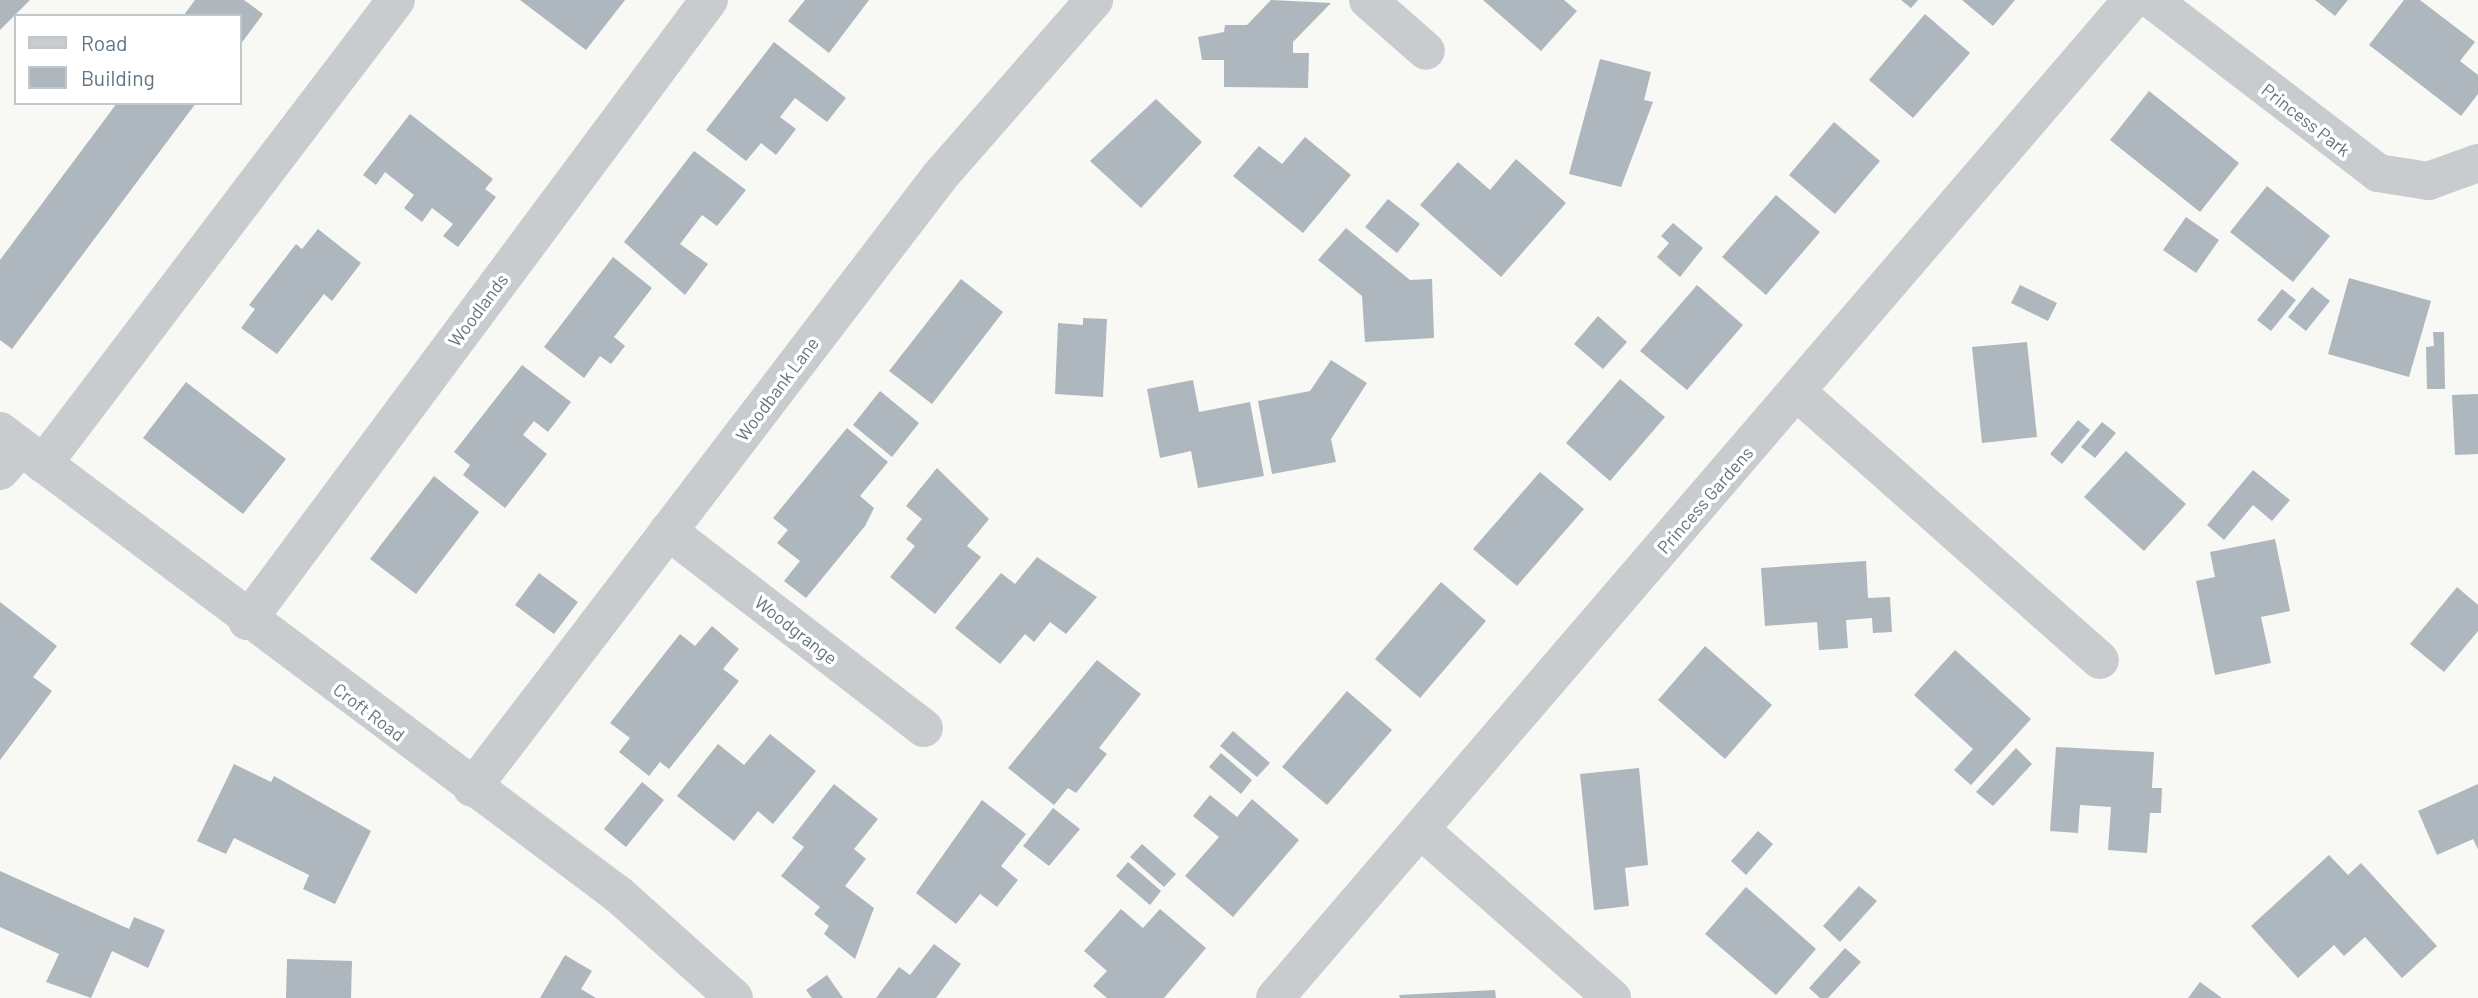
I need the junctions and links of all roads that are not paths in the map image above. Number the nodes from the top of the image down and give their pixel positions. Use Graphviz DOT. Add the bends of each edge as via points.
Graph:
graph roads {
  1 [pos="396,0"];
  2 [pos="709,0"];
  3 [pos="1094,0"];
  4 [pos="1368,0"];
  5 [pos="2132,0"];
  6 [pos="2152,0"];
  7 [pos="1426,51"];
  8 [pos="2478,163"];
  9 [pos="1798,393"];
  10 [pos="16,453"];
  11 [pos="668,531"];
  12 [pos="247,621"];
  13 [pos="2100,660"];
  14 [pos="924,728"];
  15 [pos="472,788"];
  16 [pos="1422,831"];
  17 [pos="730,997"];
  18 [pos="1275,998"];
  19 [pos="1612,998"];
  1 -- 10 [label="street"];
  2 -- 12 [label="street, Woodlands"];
  3 -- 11 [label="street, Woodbank Lane" via="954,158"];
  4 -- 7 [label="street"];
  5 -- 9 [label="street, Princess Gardens"];
  6 -- 8 [label="street, Princess Park" via="2378,173 2428,181"];
  9 -- 13 [label="street"];
  9 -- 16 [label="street, Princess Gardens"];
  10 -- 12 [label="street, Croft Road"];
  11 -- 14 [label="street, Woodgrange"];
  11 -- 15 [label="street, Woodbank Lane"];
  12 -- 15 [label="street, Croft Road"];
  15 -- 17 [label="street, Croft Road" via="619,895"];
  16 -- 18 [label="street, Princess Gardens"];
  16 -- 19 [label="street"];
}
